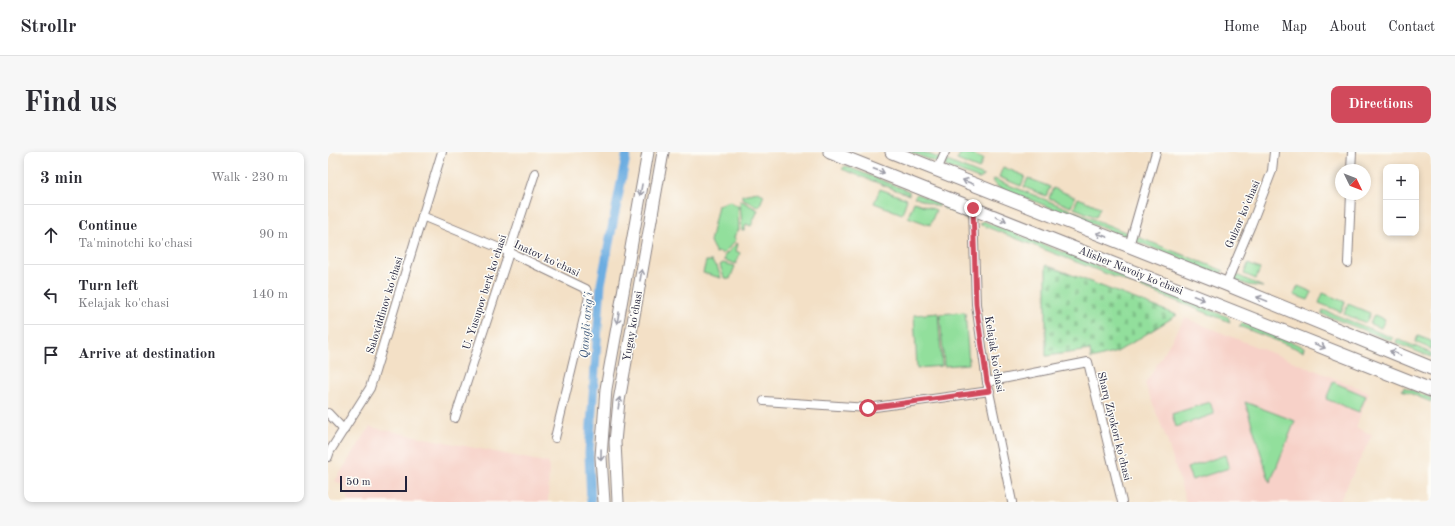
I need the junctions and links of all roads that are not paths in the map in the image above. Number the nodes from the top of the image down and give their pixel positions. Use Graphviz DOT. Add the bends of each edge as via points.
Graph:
graph roads {
  1 [pos="442,152"];
  2 [pos="648,152"];
  3 [pos="663,152"];
  4 [pos="830,152"];
  5 [pos="892,152"];
  6 [pos="945,152"];
  7 [pos="1156,152"];
  8 [pos="1274,152"];
  9 [pos="1352,152"];
  10 [pos="1351,164"];
  11 [pos="937,170"];
  12 [pos="535,172"];
  13 [pos="1350,200"];
  14 [pos="973,208"];
  15 [pos="422,216"];
  16 [pos="1129,246"];
  17 [pos="508,252"];
  18 [pos="1348,264"];
  19 [pos="1226,284"];
  20 [pos="1283,307"];
  21 [pos="1275,328"];
  22 [pos="1431,368"];
  23 [pos="987,382"];
  24 [pos="1431,390"];
  25 [pos="990,391"];
  26 [pos="764,401"];
  27 [pos="328,413"];
  28 [pos="455,418"];
  29 [pos="344,430"];
  30 [pos="555,438"];
  31 [pos="328,456"];
  32 [pos="604,502"];
  33 [pos="618,502"];
  34 [pos="1012,502"];
  35 [pos="1122,502"];
  1 -- 15 [label="street, Saloxiddinov ko'chasi"];
  2 -- 32 [label="main road, Yugay ko'chasi, one-way" via="606,389 601,457"];
  33 -- 3 [label="main road, Yugay ko'chasi, one-way" via="615,442 619,401"];
  4 -- 14 [label="main road, Alisher Navoiy ko'chasi, one-way"];
  5 -- 11 [label="main road, Alisher Navoiy ko'chasi"];
  6 -- 11 [label="street"];
  7 -- 16 [label="street"];
  8 -- 19 [label="street, Gulzor ko'chasi" via="1272,171"];
  9 -- 10 [label="street"];
  16 -- 11 [label="main road, Alisher Navoiy ko'chasi, one-way"];
  12 -- 17 [label="street, U. Yusupov berk ko'chasi"];
  13 -- 18 [label="street"];
  14 -- 21 [label="main road, Alisher Navoiy ko'chasi, one-way"];
  14 -- 23 [label="street, Kelajak ko'chasi" via="976,304"];
  15 -- 17 [label="street, Inatov ko'chasi"];
  15 -- 29 [label="street, Saloxiddinov ko'chasi" via="370,388"];
  16 -- 19 [label="main road, Alisher Navoiy ko'chasi"];
  17 -- 28 [label="street, U. Yusupov berk ko'chasi"];
  17 -- 30 [label="street, Inatov ko'chasi" via="586,289 589,297"];
  20 -- 19 [label="main road, Alisher Navoiy ko'chasi, one-way"];
  20 -- 21 [label="main road"];
  22 -- 20 [label="main road, Alisher Navoiy ko'chasi, one-way"];
  21 -- 24 [label="main road, Alisher Navoiy ko'chasi, one-way"];
  23 -- 25 [label="street, Kelajak ko'chasi"];
  23 -- 35 [label="street, Sharq Ziyokori ko'chasi" via="1088,362"];
  25 -- 26 [label="street" via="868,408"];
  25 -- 34 [label="street, Kelajak ko'chasi"];
  27 -- 29 [label="street"];
  29 -- 31 [label="street, Saloxiddinov ko'chasi"];
}
